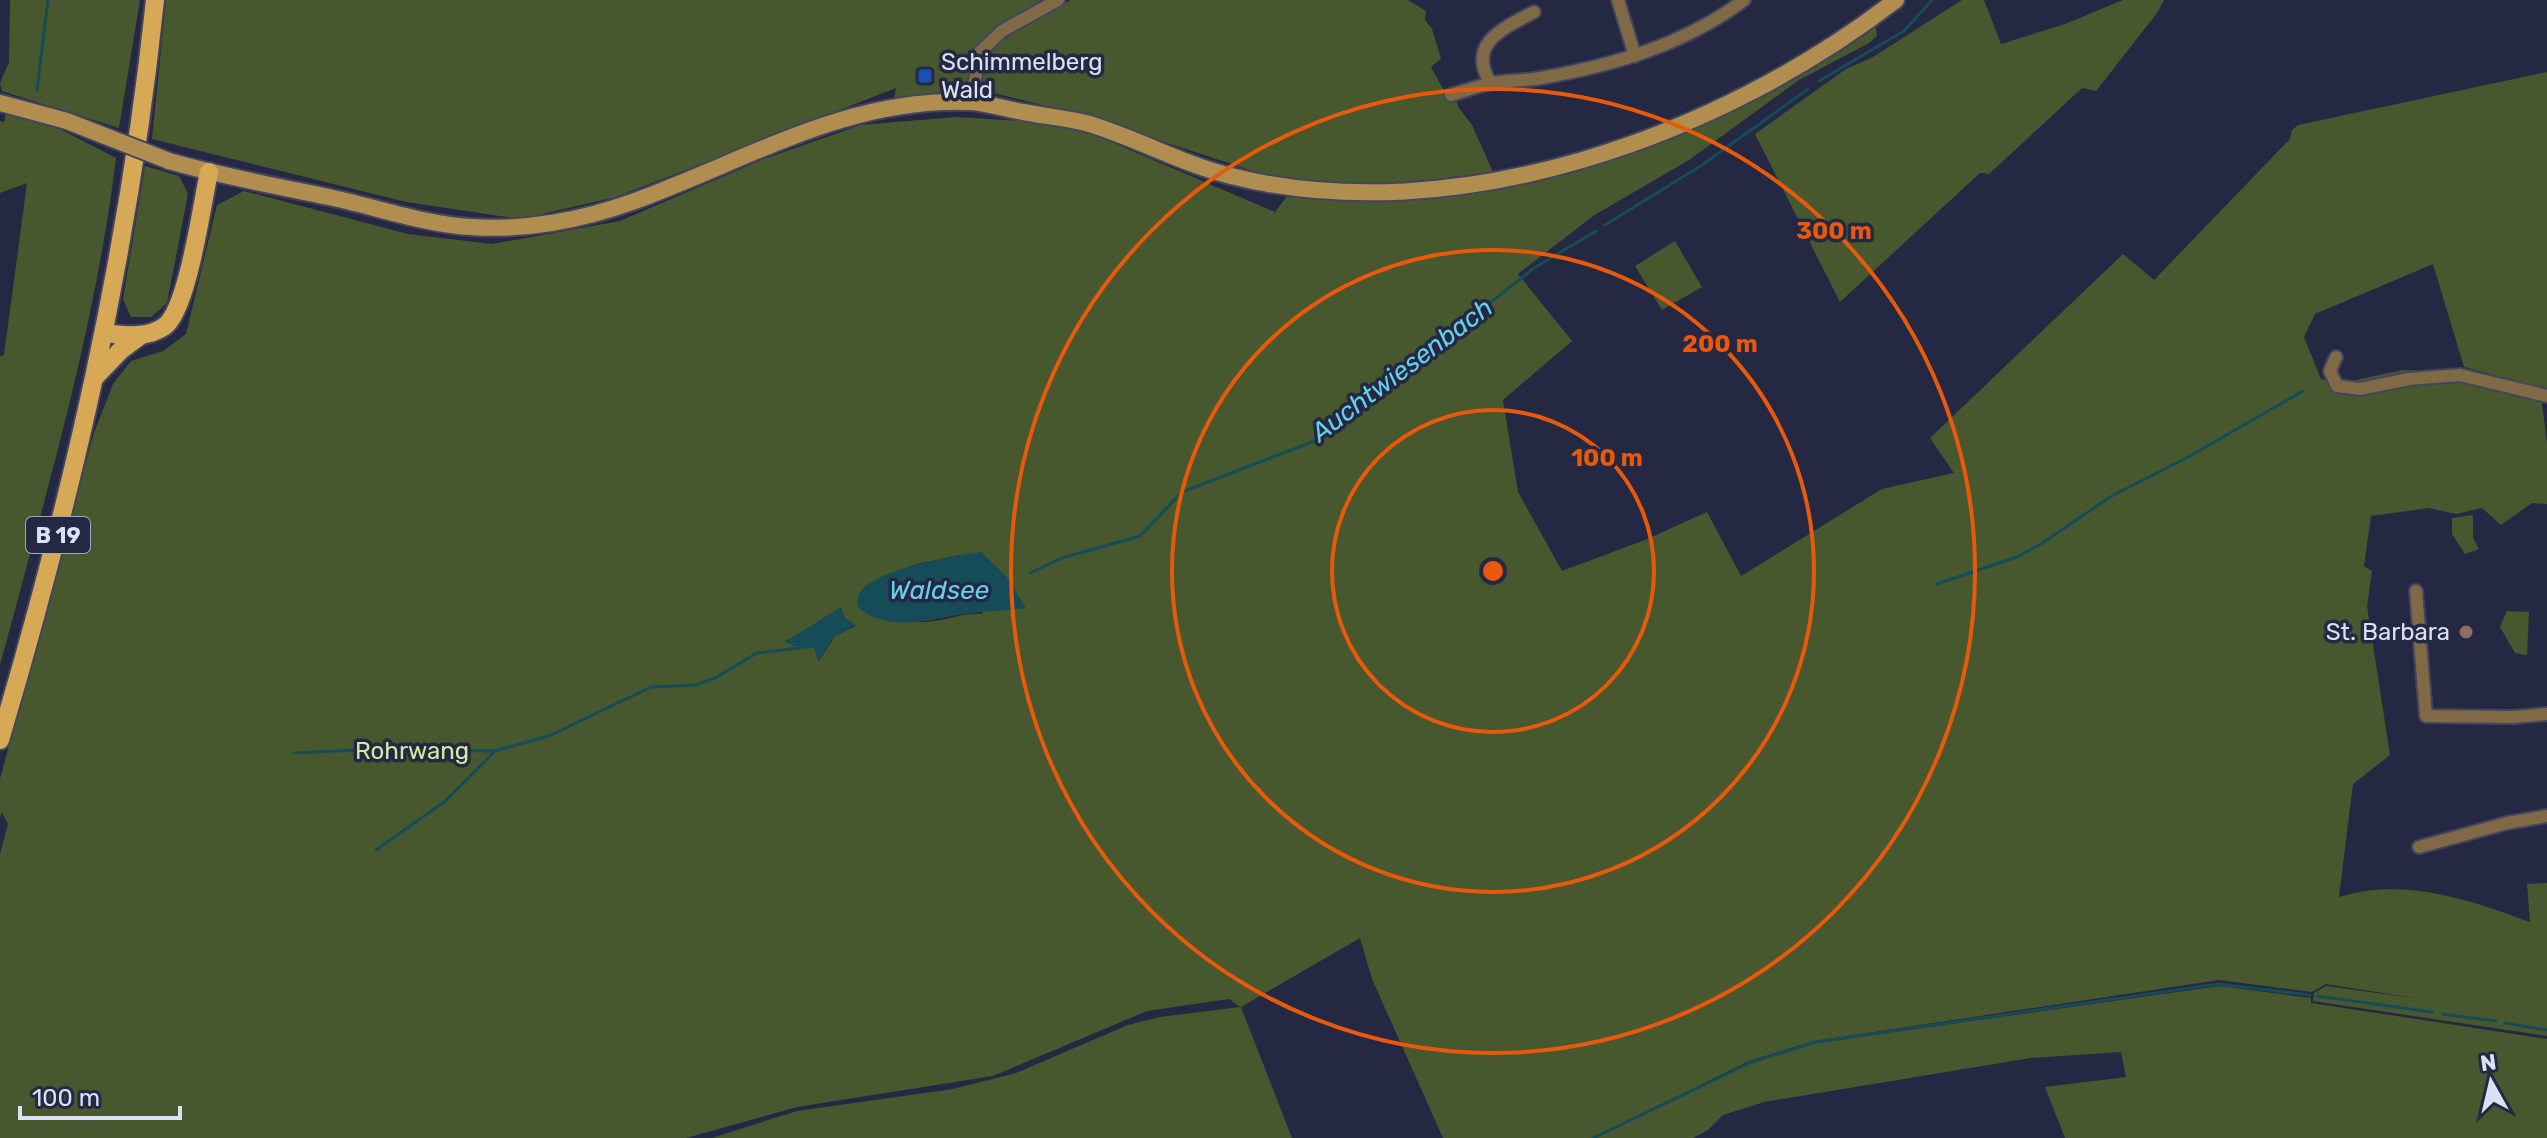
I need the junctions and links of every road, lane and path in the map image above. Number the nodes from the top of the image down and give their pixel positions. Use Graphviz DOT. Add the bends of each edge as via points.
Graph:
graph roads {
  1 [pos="155,0"];
  2 [pos="1058,0"];
  3 [pos="1618,0"];
  4 [pos="1744,0"];
  5 [pos="1896,0"];
  6 [pos="1727,6"];
  7 [pos="1534,12"];
  8 [pos="1635,56"];
  9 [pos="1491,84"];
  10 [pos="1451,95"];
  11 [pos="971,102"];
  12 [pos="0,103"];
  13 [pos="209,172"];
  14 [pos="104,333"];
  15 [pos="140,336"];
  16 [pos="2336,357"];
  17 [pos="95,378"];
  18 [pos="2547,396"];
  19 [pos="2416,591"];
  20 [pos="2547,714"];
  21 [pos="0,740"];
  22 [pos="2547,816"];
  23 [pos="2419,847"];
  1 -- 14 [label="main road, B 19"];
  2 -- 11 [label="street" via="1002,31 980,52"];
  3 -- 8 [label="street"];
  4 -- 6 [label="street"];
  5 -- 11 [label="street" via="1822,51 1689,122 1532,174 1423,191 1293,189 1227,176 1085,123"];
  6 -- 8 [label="street" via="1706,26"];
  7 -- 9 [label="street" via="1491,39 1483,50 1481,68"];
  8 -- 9 [label="street"];
  9 -- 10 [label="street"];
  11 -- 13 [label="street" via="892,107 819,125 630,203 528,226 470,227 405,216"];
  12 -- 13 [label="street, bridge"];
  13 -- 15 [label="main road" via="178,308 167,324"];
  14 -- 15 [label="main road"];
  14 -- 17 [label="main road, B 19"];
  15 -- 17 [label="main road"];
  16 -- 18 [label="street" via="2330,371 2337,386 2360,389 2460,375"];
  17 -- 21 [label="main road, B 19" via="46,581"];
  19 -- 20 [label="street" via="2426,716"];
  22 -- 23 [label="street"];
}
